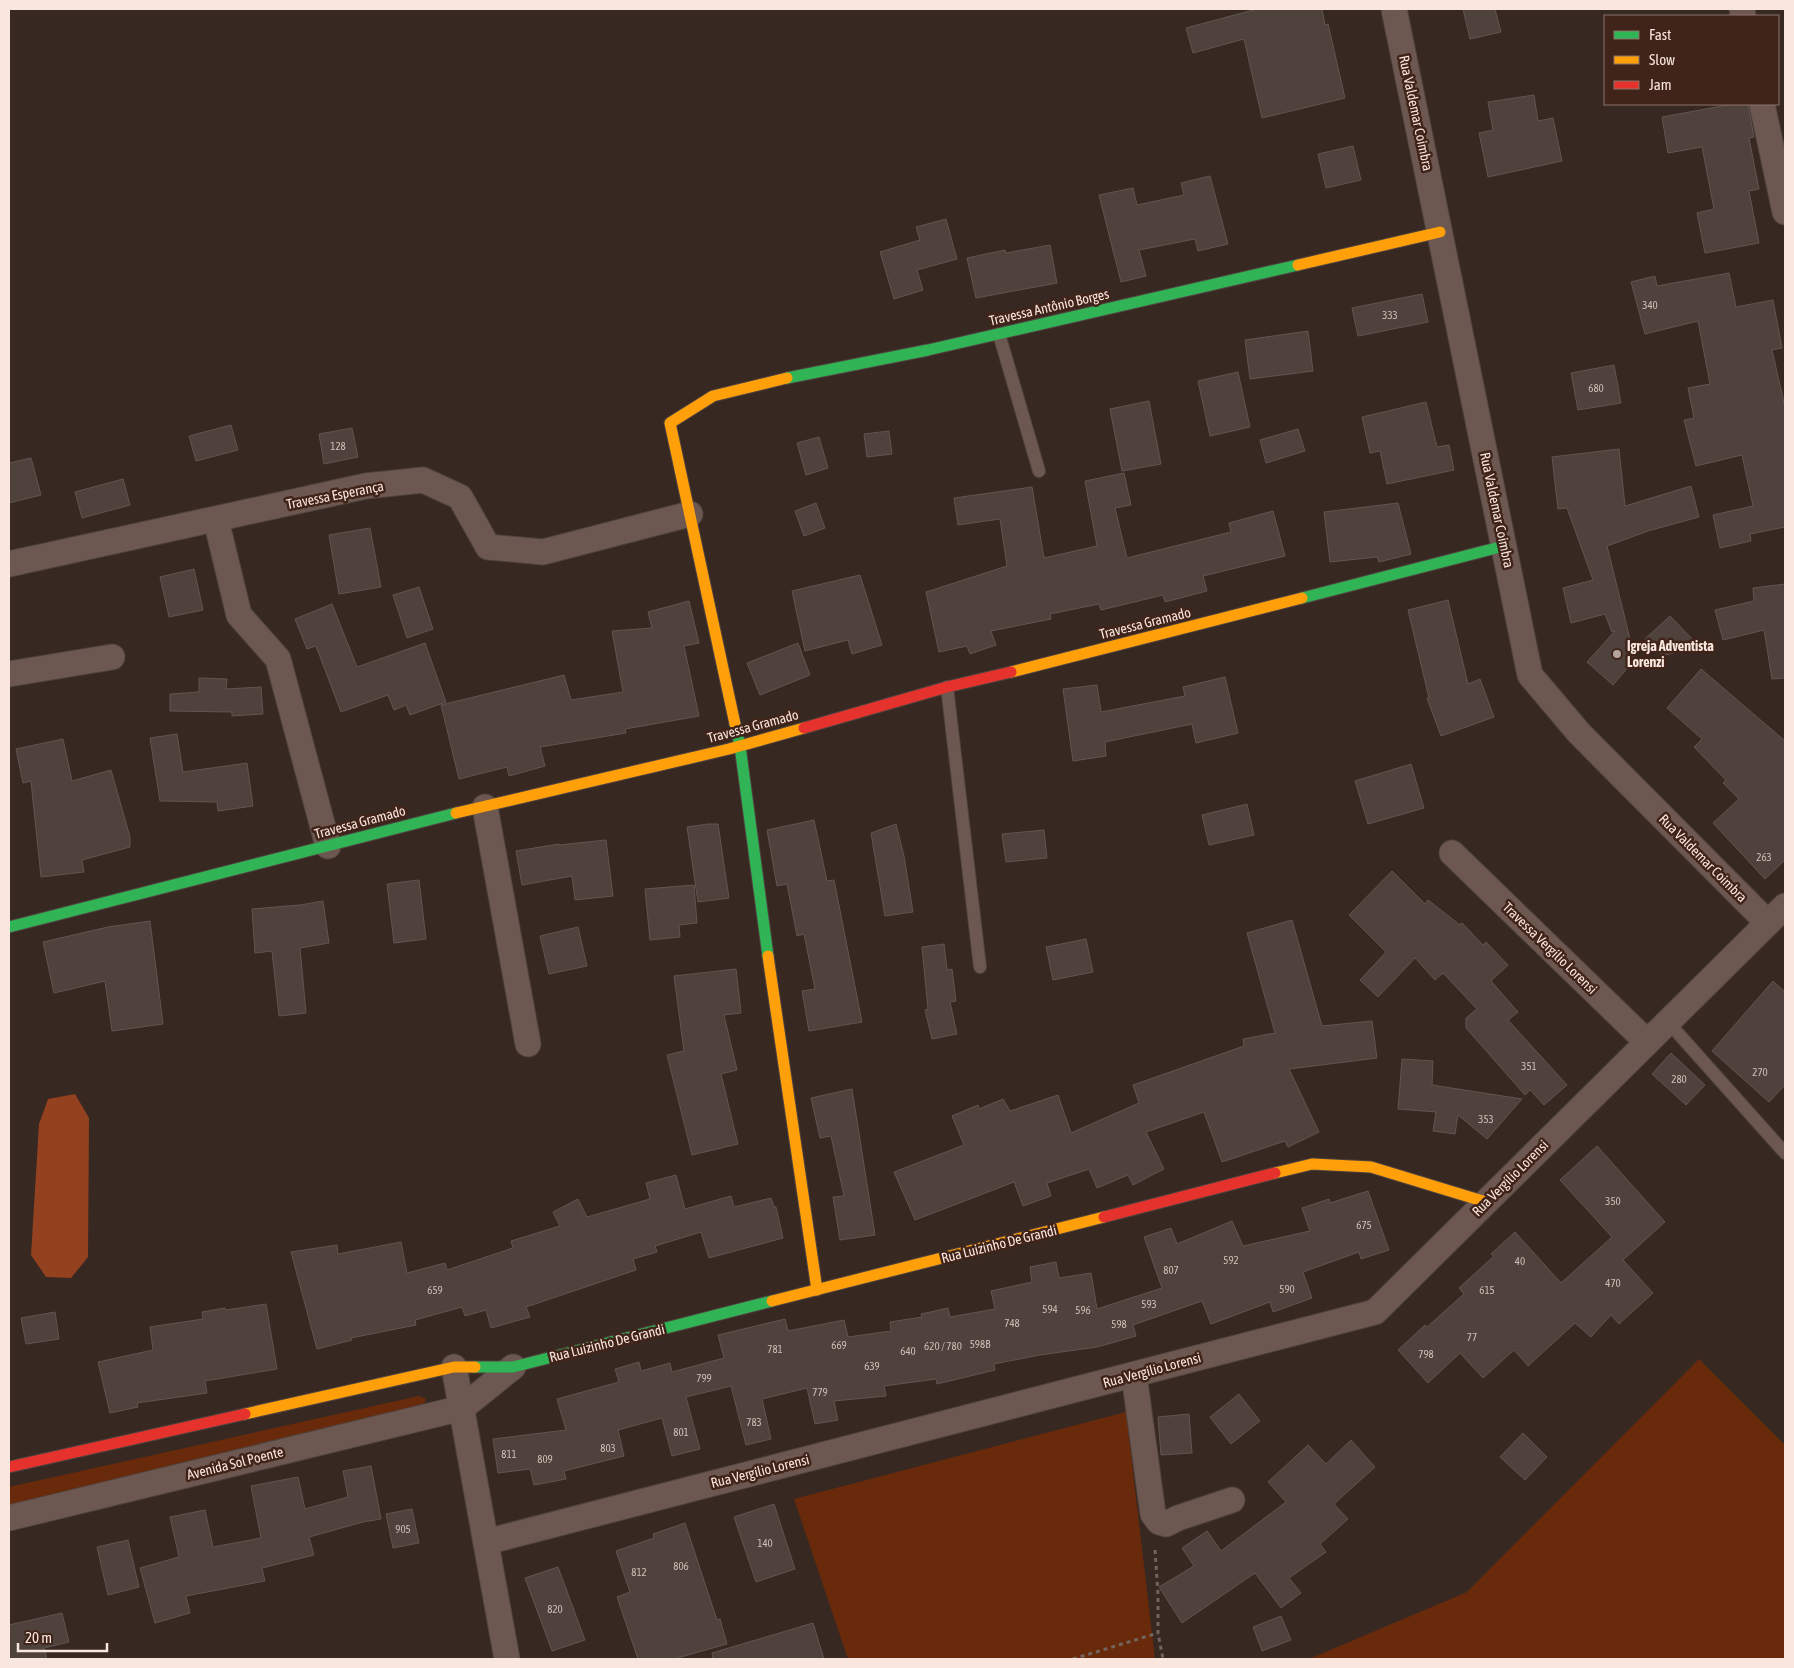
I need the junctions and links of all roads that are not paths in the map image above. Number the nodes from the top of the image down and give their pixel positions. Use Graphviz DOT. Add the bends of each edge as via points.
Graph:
graph roads {
  1 [pos="1394,9"];
  2 [pos="1762,105"];
  3 [pos="1785,212"];
  4 [pos="1440,232"];
  5 [pos="999,334"];
  6 [pos="1039,471"];
  7 [pos="690,514"];
  8 [pos="216,520"];
  9 [pos="1504,546"];
  10 [pos="9,564"];
  11 [pos="112,657"];
  12 [pos="9,674"];
  13 [pos="947,687"];
  14 [pos="740,746"];
  15 [pos="485,807"];
  16 [pos="328,846"];
  17 [pos="1452,853"];
  18 [pos="1777,914"];
  19 [pos="9,927"];
  20 [pos="980,967"];
  21 [pos="1668,1022"];
  22 [pos="1647,1042"];
  23 [pos="528,1044"];
  24 [pos="1785,1153"];
  25 [pos="1486,1202"];
  26 [pos="817,1290"];
  27 [pos="454,1367"];
  28 [pos="513,1367"];
  29 [pos="1134,1375"];
  30 [pos="462,1408"];
  31 [pos="9,1467"];
  32 [pos="1232,1500"];
  33 [pos="9,1518"];
  34 [pos="486,1542"];
  35 [pos="507,1659"];
  1 -- 4 [label="street, Rua Valdemar Coimbra"];
  2 -- 3 [label="street"];
  4 -- 5 [label="street, Travessa Antônio Borges"];
  4 -- 9 [label="street, Rua Valdemar Coimbra"];
  5 -- 6 [label="lane"];
  5 -- 7 [label="street, Travessa Antônio Borges" via="713,396 670,423"];
  7 -- 8 [label="street, Travessa Esperança" via="543,552 488,547 460,496 423,480 366,486"];
  7 -- 14 [label="street"];
  8 -- 10 [label="street, Travessa Esperança"];
  8 -- 16 [label="street" via="239,615 278,659"];
  9 -- 13 [label="street, Travessa Gramado"];
  9 -- 18 [label="street, Rua Valdemar Coimbra" via="1530,675 1579,733"];
  11 -- 12 [label="street"];
  13 -- 14 [label="street, Travessa Gramado"];
  13 -- 20 [label="lane"];
  14 -- 15 [label="street, Travessa Gramado"];
  14 -- 26 [label="street"];
  15 -- 16 [label="street, Travessa Gramado"];
  15 -- 23 [label="street"];
  16 -- 19 [label="street, Travessa Gramado"];
  17 -- 22 [label="street, Travessa Vergílio Lorensi"];
  18 -- 21 [label="street, Rua Vergílio Lorensi"];
  21 -- 22 [label="street, Rua Vergílio Lorensi"];
  21 -- 24 [label="lane"];
  22 -- 25 [label="street, Rua Vergílio Lorensi"];
  25 -- 26 [label="street, Rua Luizinho De Grandi" via="1371,1167 1312,1164"];
  25 -- 29 [label="street, Rua Vergílio Lorensi" via="1375,1312"];
  26 -- 28 [label="street, Rua Luizinho De Grandi"];
  27 -- 28 [label="street, Rua Luizinho De Grandi"];
  27 -- 30 [label="street"];
  27 -- 31 [label="street"];
  28 -- 30 [label="street, Rua Luizinho De Grandi"];
  29 -- 32 [label="street" via="1153,1514 1159,1522 1166,1524"];
  29 -- 34 [label="street, Rua Vergílio Lorensi"];
  30 -- 33 [label="street, Avenida Sol Poente"];
  30 -- 34 [label="street"];
  34 -- 35 [label="street"];
}
